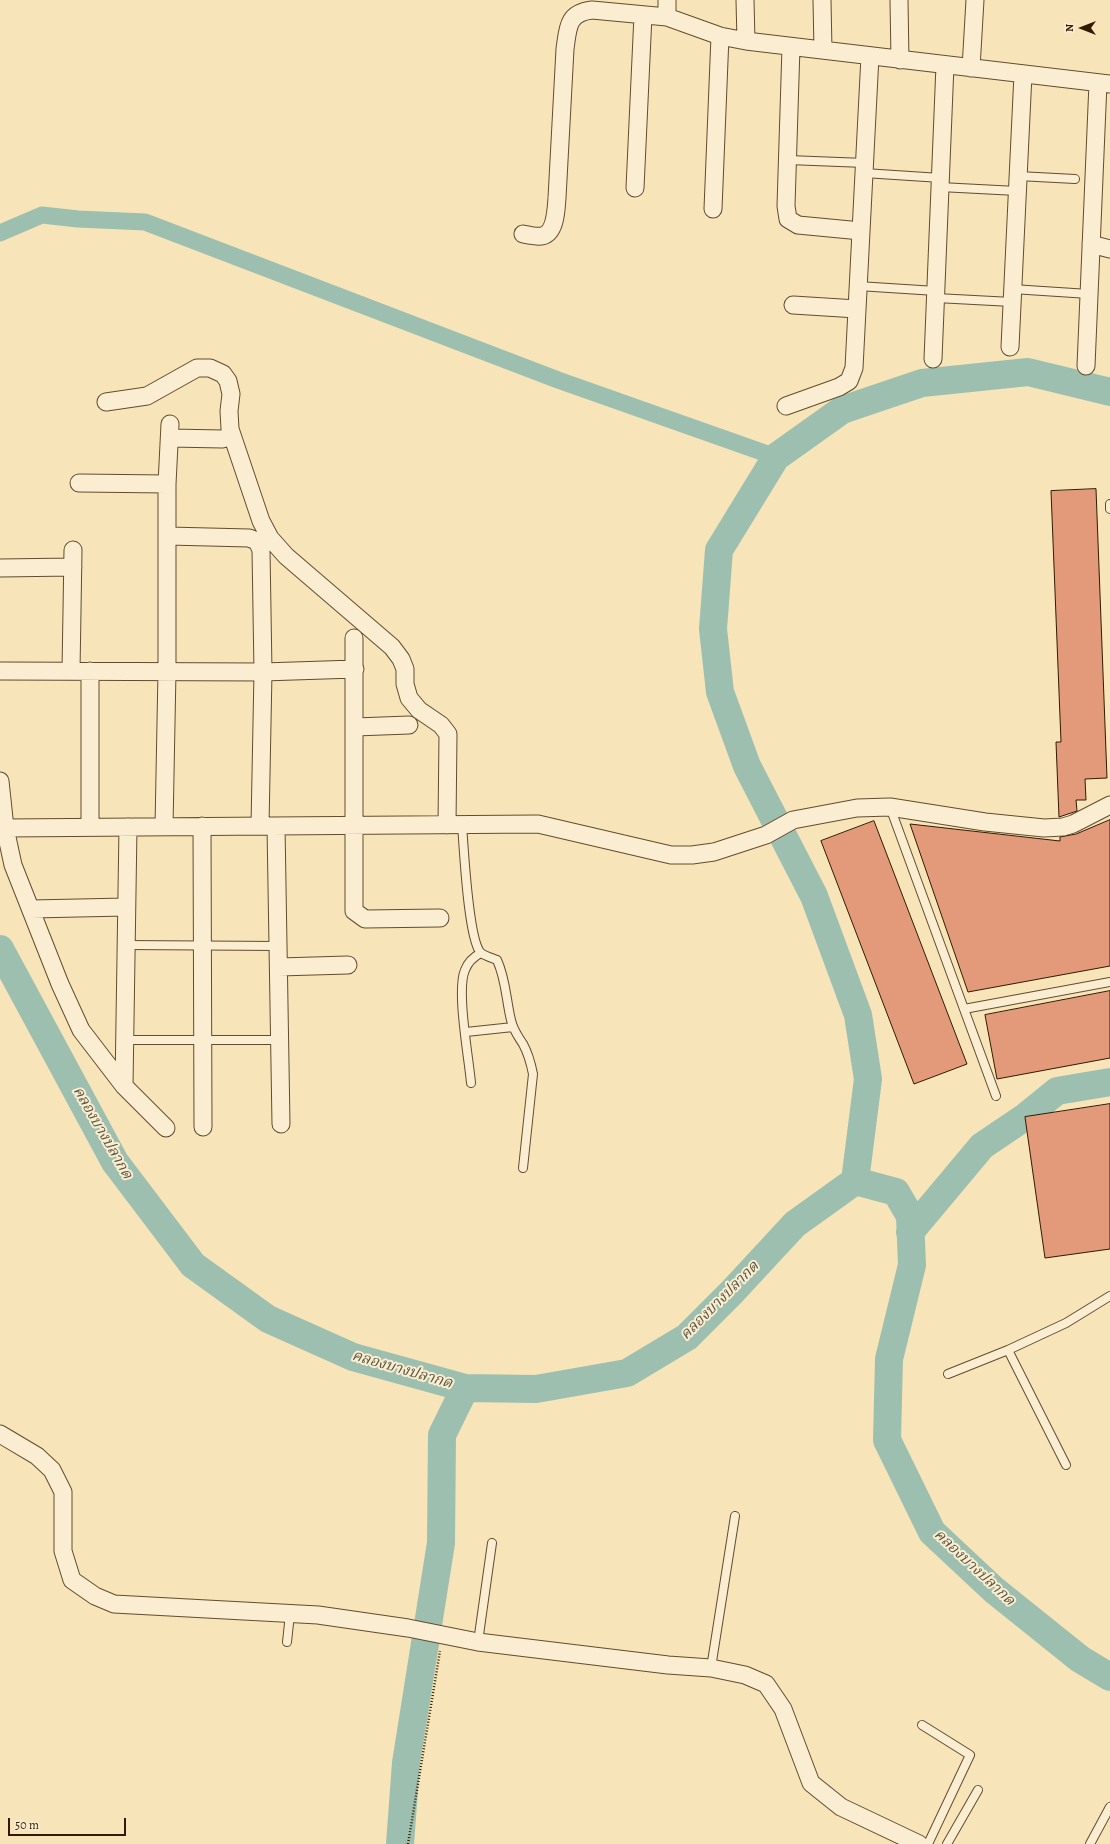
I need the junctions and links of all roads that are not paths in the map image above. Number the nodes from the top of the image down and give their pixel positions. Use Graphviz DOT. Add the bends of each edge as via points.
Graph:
graph roads {
  1 [pos="667,0"];
  2 [pos="745,0"];
  3 [pos="822,0"];
  4 [pos="898,0"];
  5 [pos="975,0"];
  6 [pos="643,15"];
  7 [pos="667,17"];
  8 [pos="720,36"];
  9 [pos="746,41"];
  10 [pos="791,46"];
  11 [pos="823,50"];
  12 [pos="870,56"];
  13 [pos="900,60"];
  14 [pos="945,65"];
  15 [pos="971,68"];
  16 [pos="1022,74"];
  17 [pos="1104,83"];
  18 [pos="788,160"];
  19 [pos="865,168"];
  20 [pos="1075,179"];
  21 [pos="941,182"];
  22 [pos="1017,184"];
  23 [pos="635,188"];
  24 [pos="713,209"];
  25 [pos="861,231"];
  26 [pos="523,234"];
  27 [pos="1091,244"];
  28 [pos="1110,249"];
  29 [pos="858,286"];
  30 [pos="936,294"];
  31 [pos="1089,294"];
  32 [pos="1012,296"];
  33 [pos="793,305"];
  34 [pos="857,308"];
  35 [pos="1010,347"];
  36 [pos="933,359"];
  37 [pos="1086,366"];
  38 [pos="106,402"];
  39 [pos="786,406"];
  40 [pos="223,439"];
  41 [pos="79,483"];
  42 [pos="167,484"];
  43 [pos="1110,504"];
  44 [pos="1110,509"];
  45 [pos="168,536"];
  46 [pos="73,550"];
  47 [pos="73,567"];
  48 [pos="0,568"];
  49 [pos="354,638"];
  50 [pos="355,670"];
  51 [pos="71,671"];
  52 [pos="90,671"];
  53 [pos="167,671"];
  54 [pos="0,672"];
  55 [pos="263,672"];
  56 [pos="409,725"];
  57 [pos="355,727"];
  58 [pos="0,781"];
  59 [pos="1110,804"];
  60 [pos="890,807"];
  61 [pos="455,825"];
  62 [pos="202,826"];
  63 [pos="268,826"];
  64 [pos="90,827"];
  65 [pos="128,827"];
  66 [pos="164,827"];
  67 [pos="355,827"];
  68 [pos="6,828"];
  69 [pos="126,907"];
  70 [pos="31,909"];
  71 [pos="440,918"];
  72 [pos="125,945"];
  73 [pos="202,945"];
  74 [pos="279,946"];
  75 [pos="481,953"];
  76 [pos="348,965"];
  77 [pos="279,967"];
  78 [pos="1110,982"];
  79 [pos="964,1009"];
  80 [pos="513,1027"];
  81 [pos="466,1032"];
  82 [pos="202,1039"];
  83 [pos="124,1040"];
  84 [pos="280,1040"];
  85 [pos="471,1083"];
  86 [pos="124,1086"];
  87 [pos="996,1096"];
  88 [pos="281,1124"];
  89 [pos="203,1126"];
  90 [pos="166,1128"];
  91 [pos="523,1168"];
  92 [pos="1110,1296"];
  93 [pos="1008,1350"];
  94 [pos="948,1374"];
  95 [pos="0,1434"];
  96 [pos="1066,1465"];
  97 [pos="735,1516"];
  98 [pos="492,1543"];
  99 [pos="290,1614"];
  100 [pos="288,1642"];
  101 [pos="478,1642"];
  102 [pos="711,1668"];
  103 [pos="922,1725"];
  104 [pos="978,1790"];
  105 [pos="1110,1807"];
  106 [pos="919,1844"];
  107 [pos="928,1844"];
  108 [pos="948,1844"];
  109 [pos="1090,1844"];
  1 -- 7 [label="street"];
  2 -- 9 [label="street"];
  3 -- 11 [label="street"];
  4 -- 13 [label="street"];
  5 -- 15 [label="street"];
  6 -- 7 [label="street"];
  6 -- 23 [label="street"];
  6 -- 26 [label="street" via="592,10 582,11 574,16 568,29 565,49 554,219 549,232 542,236"];
  7 -- 8 [label="street"];
  8 -- 9 [label="street"];
  8 -- 24 [label="street"];
  9 -- 10 [label="street"];
  10 -- 11 [label="street"];
  10 -- 18 [label="street"];
  11 -- 12 [label="street"];
  12 -- 13 [label="street"];
  12 -- 19 [label="street"];
  13 -- 14 [label="street"];
  14 -- 15 [label="street"];
  14 -- 21 [label="street"];
  15 -- 16 [label="street"];
  16 -- 17 [label="street"];
  16 -- 22 [label="street"];
  17 -- 27 [label="street"];
  18 -- 19 [label="lane"];
  18 -- 25 [label="street" via="788,219 798,225"];
  19 -- 21 [label="lane"];
  19 -- 25 [label="street"];
  20 -- 22 [label="lane"];
  21 -- 22 [label="lane"];
  21 -- 30 [label="street"];
  22 -- 32 [label="street"];
  25 -- 29 [label="street"];
  27 -- 28 [label="street"];
  27 -- 31 [label="street"];
  29 -- 30 [label="lane"];
  29 -- 34 [label="street"];
  30 -- 32 [label="lane"];
  30 -- 36 [label="street"];
  31 -- 32 [label="lane"];
  31 -- 37 [label="street"];
  32 -- 35 [label="street"];
  33 -- 34 [label="street"];
  34 -- 39 [label="street" via="854,368 849,381"];
  38 -- 61 [label="street" via="147,396 197,368 210,368 223,374 228,381 231,394 230,429 261,521 270,538 286,556 392,647 405,669 405,684 409,698 419,710 441,725 448,734"];
  40 -- 42 [label="street" via="170,431"];
  41 -- 42 [label="street"];
  42 -- 45 [label="street"];
  43 -- 44 [label="lane"];
  45 -- 53 [label="street"];
  45 -- 55 [label="street" via="249,538 257,541 261,550"];
  46 -- 47 [label="street"];
  47 -- 48 [label="street"];
  47 -- 51 [label="street"];
  49 -- 50 [label="street"];
  50 -- 55 [label="street"];
  50 -- 57 [label="street"];
  51 -- 52 [label="street"];
  51 -- 54 [label="street"];
  52 -- 53 [label="street"];
  52 -- 64 [label="street"];
  53 -- 55 [label="street"];
  53 -- 66 [label="street"];
  55 -- 63 [label="street"];
  56 -- 57 [label="street"];
  57 -- 67 [label="street"];
  58 -- 68 [label="street"];
  59 -- 60 [label="street" via="1074,824 1044,828"];
  60 -- 61 [label="street" via="850,809 793,820 766,835 714,852 692,855 670,855 538,824"];
  60 -- 79 [label="lane"];
  61 -- 67 [label="street"];
  61 -- 75 [label="lane" via="475,942"];
  62 -- 63 [label="street"];
  62 -- 66 [label="street"];
  62 -- 73 [label="street"];
  63 -- 67 [label="street"];
  63 -- 74 [label="street"];
  64 -- 65 [label="street"];
  64 -- 68 [label="street"];
  65 -- 66 [label="street"];
  65 -- 69 [label="street"];
  67 -- 71 [label="street" via="354,911 358,916 364,920"];
  68 -- 70 [label="street" via="13,865"];
  69 -- 70 [label="street"];
  69 -- 72 [label="street"];
  70 -- 86 [label="street" via="81,1030"];
  72 -- 73 [label="lane"];
  72 -- 83 [label="street"];
  73 -- 74 [label="lane"];
  73 -- 82 [label="street"];
  74 -- 77 [label="street"];
  75 -- 80 [label="lane" via="497,960 502,972"];
  75 -- 81 [label="lane" via="471,959 464,971 461,991"];
  76 -- 77 [label="street"];
  77 -- 84 [label="street"];
  78 -- 79 [label="lane"];
  79 -- 87 [label="lane"];
  80 -- 81 [label="lane"];
  80 -- 91 [label="lane" via="530,1061 533,1074"];
  81 -- 85 [label="lane"];
  82 -- 83 [label="lane"];
  82 -- 84 [label="lane"];
  82 -- 89 [label="street"];
  83 -- 86 [label="street"];
  84 -- 88 [label="street"];
  86 -- 90 [label="street"];
  92 -- 93 [label="lane" via="1066,1323"];
  93 -- 94 [label="lane"];
  93 -- 96 [label="lane"];
  95 -- 99 [label="street" via="37,1456 52,1470 63,1492 63,1551 72,1580 95,1596 114,1604"];
  97 -- 102 [label="lane"];
  98 -- 101 [label="lane"];
  99 -- 100 [label="lane"];
  99 -- 101 [label="street" via="318,1615 408,1628"];
  101 -- 102 [label="street"];
  102 -- 106 [label="street" via="745,1675 766,1684 783,1708 811,1783 841,1807"];
  103 -- 107 [label="lane" via="970,1755"];
  104 -- 108 [label="lane"];
  105 -- 109 [label="lane"];
}
